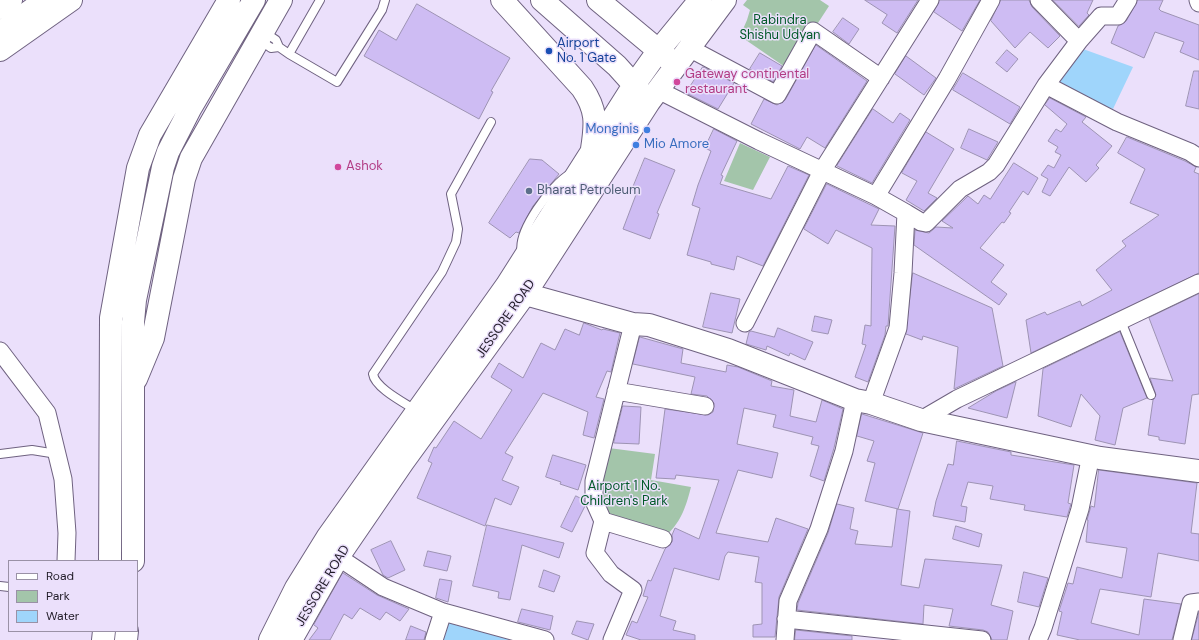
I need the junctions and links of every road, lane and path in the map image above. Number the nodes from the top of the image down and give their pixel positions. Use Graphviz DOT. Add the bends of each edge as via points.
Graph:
graph roads {
  1 [pos="11,0"];
  2 [pos="45,0"];
  3 [pos="71,0"];
  4 [pos="229,0"];
  5 [pos="254,0"];
  6 [pos="281,0"];
  7 [pos="320,0"];
  8 [pos="385,0"];
  9 [pos="502,0"];
  10 [pos="542,0"];
  11 [pos="598,0"];
  12 [pos="700,0"];
  13 [pos="725,0"];
  14 [pos="930,0"];
  15 [pos="991,0"];
  16 [pos="1128,0"];
  17 [pos="1198,0"];
  18 [pos="1044,2"];
  19 [pos="1199,3"];
  20 [pos="0,8"];
  21 [pos="0,33"];
  22 [pos="261,36"];
  23 [pos="1079,41"];
  24 [pos="0,50"];
  25 [pos="659,50"];
  26 [pos="289,54"];
  27 [pos="682,56"];
  28 [pos="881,78"];
  29 [pos="634,85"];
  30 [pos="1046,85"];
  31 [pos="653,96"];
  32 [pos="491,122"];
  33 [pos="1199,158"];
  34 [pos="586,162"];
  35 [pos="822,171"];
  36 [pos="876,196"];
  37 [pos="906,213"];
  38 [pos="1199,283"];
  39 [pos="525,294"];
  40 [pos="1121,321"];
  41 [pos="745,323"];
  42 [pos="633,324"];
  43 [pos="0,351"];
  44 [pos="132,391"];
  45 [pos="616,391"];
  46 [pos="1151,395"];
  47 [pos="863,402"];
  48 [pos="705,406"];
  49 [pos="418,412"];
  50 [pos="921,420"];
  51 [pos="0,454"];
  52 [pos="57,454"];
  53 [pos="1091,455"];
  54 [pos="1199,471"];
  55 [pos="603,521"];
  56 [pos="664,539"];
  57 [pos="338,557"];
  58 [pos="66,560"];
  59 [pos="110,560"];
  60 [pos="133,560"];
  61 [pos="1199,602"];
  62 [pos="443,612"];
  63 [pos="786,619"];
  64 [pos="270,640"];
  65 [pos="291,640"];
  66 [pos="434,640"];
  67 [pos="545,640"];
  68 [pos="612,640"];
  69 [pos="785,640"];
  70 [pos="982,640"];
  71 [pos="1038,640"];
  72 [pos="1182,640"];
  1 -- 20 [label="street"];
  2 -- 21 [label="street"];
  3 -- 24 [label="street"];
  4 -- 59 [label="street" via="150,135 138,168 111,318"];
  5 -- 44 [label="street" via="190,109 163,167 135,300"];
  6 -- 22 [label="street"];
  7 -- 26 [label="lane"];
  8 -- 26 [label="lane" via="382,10 337,82"];
  9 -- 34 [label="street" via="591,101 595,118"];
  10 -- 29 [label="street" via="617,66"];
  11 -- 25 [label="street"];
  12 -- 25 [label="street"];
  13 -- 27 [label="street, JESSORE ROAD"];
  14 -- 28 [label="street"];
  15 -- 36 [label="street" via="947,79"];
  16 -- 23 [label="street" via="1118,16 1101,16"];
  17 -- 19 [label="street"];
  18 -- 23 [label="street"];
  22 -- 26 [label="lane" via="276,40 279,47"];
  22 -- 44 [label="street" via="191,158 184,179 153,338"];
  23 -- 30 [label="street"];
  25 -- 27 [label="street"];
  25 -- 29 [label="street, JESSORE ROAD"];
  27 -- 28 [label="street" via="777,95 813,32"];
  27 -- 31 [label="street, JESSORE ROAD"];
  28 -- 35 [label="street"];
  29 -- 31 [label="street"];
  29 -- 34 [label="street, JESSORE ROAD"];
  30 -- 33 [label="street" via="1118,122"];
  30 -- 37 [label="street" via="996,165 989,172 960,189 926,223"];
  31 -- 35 [label="street"];
  31 -- 39 [label="street, JESSORE ROAD"];
  32 -- 49 [label="lane" via="451,194 458,229 456,242 445,266 373,374 374,380 382,388"];
  34 -- 49 [label="street, JESSORE ROAD" via="524,259"];
  35 -- 36 [label="street"];
  35 -- 41 [label="street"];
  36 -- 37 [label="street"];
  37 -- 47 [label="street" via="904,273 898,328"];
  38 -- 40 [label="street"];
  39 -- 42 [label="street"];
  39 -- 57 [label="street, JESSORE ROAD" via="403,462"];
  40 -- 46 [label="lane"];
  40 -- 50 [label="street" via="957,399"];
  42 -- 45 [label="street"];
  42 -- 47 [label="street" via="649,325 728,350"];
  43 -- 52 [label="street" via="48,413"];
  44 -- 60 [label="street"];
  45 -- 48 [label="street"];
  45 -- 55 [label="street" via="594,481 594,501"];
  47 -- 50 [label="street"];
  47 -- 63 [label="street" via="819,529 788,601"];
  49 -- 64 [label="street, JESSORE ROAD" via="309,565"];
  50 -- 53 [label="street"];
  51 -- 52 [label="lane" via="32,450"];
  52 -- 58 [label="street" via="63,479"];
  53 -- 54 [label="street"];
  53 -- 71 [label="street" via="1080,509"];
  55 -- 56 [label="street"];
  55 -- 68 [label="street" via="595,553 611,574 633,590"];
  57 -- 62 [label="street" via="383,587"];
  57 -- 65 [label="street, JESSORE ROAD"];
  61 -- 72 [label="street" via="1191,603"];
  62 -- 66 [label="street"];
  62 -- 67 [label="street"];
  63 -- 69 [label="street"];
  63 -- 70 [label="street"];
}
